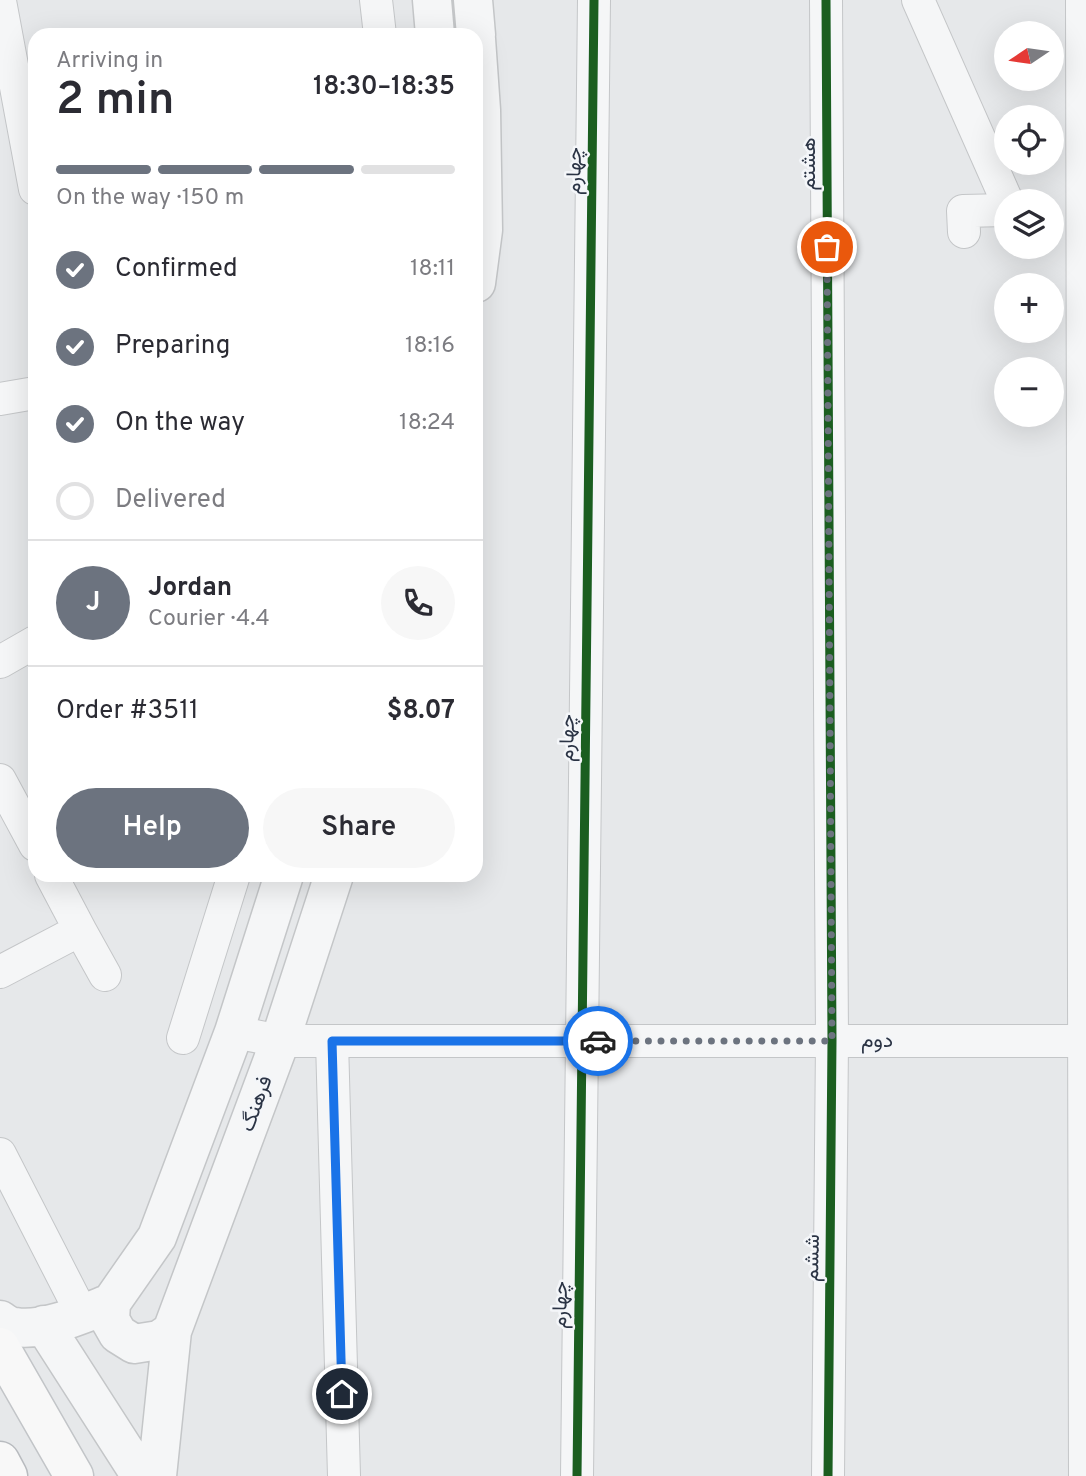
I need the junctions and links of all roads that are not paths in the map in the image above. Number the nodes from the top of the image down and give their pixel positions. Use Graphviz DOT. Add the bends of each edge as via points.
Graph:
graph roads {
  1 [pos="376,0"];
  2 [pos="432,0"];
  3 [pos="473,0"];
  4 [pos="594,0"];
  5 [pos="826,0"];
  6 [pos="918,0"];
  7 [pos="1082,0"];
  8 [pos="0,1"];
  9 [pos="379,28"];
  10 [pos="434,28"];
  11 [pos="475,28"];
  12 [pos="1085,132"];
  13 [pos="28,151"];
  14 [pos="1002,189"];
  15 [pos="994,210"];
  16 [pos="964,232"];
  17 [pos="1084,328"];
  18 [pos="28,394"];
  19 [pos="0,399"];
  20 [pos="1084,580"];
  21 [pos="28,646"];
  22 [pos="0,662"];
  23 [pos="0,780"];
  24 [pos="1085,822"];
  25 [pos="28,832"];
  26 [pos="55,882"];
  27 [pos="232,882"];
  28 [pos="282,882"];
  29 [pos="332,882"];
  30 [pos="80,929"];
  31 [pos="0,972"];
  32 [pos="105,975"];
  33 [pos="234,1032"];
  34 [pos="183,1038"];
  35 [pos="280,1041"];
  36 [pos="332,1041"];
  37 [pos="581,1041"];
  38 [pos="832,1041"];
  39 [pos="1086,1041"];
  40 [pos="0,1154"];
  41 [pos="97,1308"];
  42 [pos="0,1320"];
  43 [pos="1086,1323"];
  44 [pos="44,1325"];
  45 [pos="172,1331"];
  46 [pos="0,1347"];
  47 [pos="0,1461"];
  48 [pos="8,1476"];
  49 [pos="74,1476"];
  50 [pos="141,1476"];
  51 [pos="157,1476"];
  52 [pos="344,1476"];
  53 [pos="577,1476"];
  54 [pos="828,1476"];
  55 [pos="1085,1476"];
  1 -- 9 [label="street"];
  2 -- 10 [label="street"];
  3 -- 11 [label="street"];
  4 -- 37 [label="street, چهارم"];
  5 -- 38 [label="street, هشتم"];
  6 -- 14 [label="street"];
  7 -- 12 [label="street"];
  8 -- 13 [label="street"];
  12 -- 17 [label="street"];
  15 -- 16 [label="street" via="963,211"];
  17 -- 20 [label="street"];
  18 -- 19 [label="street"];
  20 -- 24 [label="street"];
  21 -- 22 [label="street"];
  23 -- 25 [label="street"];
  24 -- 39 [label="street"];
  26 -- 30 [label="street"];
  27 -- 34 [label="street"];
  28 -- 33 [label="street"];
  29 -- 35 [label="street, فرهنگ"];
  30 -- 31 [label="street"];
  30 -- 32 [label="street"];
  33 -- 35 [label="street, دوم"];
  33 -- 41 [label="street" via="158,1237"];
  35 -- 36 [label="street, دوم"];
  35 -- 45 [label="street, فرهنگ"];
  36 -- 37 [label="street, دوم"];
  36 -- 52 [label="street"];
  37 -- 38 [label="street, دوم"];
  37 -- 53 [label="street, چهارم"];
  38 -- 39 [label="street, دوم"];
  38 -- 54 [label="street, ششم"];
  39 -- 43 [label="street"];
  40 -- 41 [label="street"];
  41 -- 44 [label="street"];
  41 -- 45 [label="street" via="118,1334 134,1344 159,1340"];
  42 -- 44 [label="street" via="14,1328"];
  43 -- 55 [label="street"];
  44 -- 50 [label="street"];
  45 -- 51 [label="street, فرهنگ"];
  46 -- 49 [label="main road"];
  47 -- 48 [label="main road"];
}
